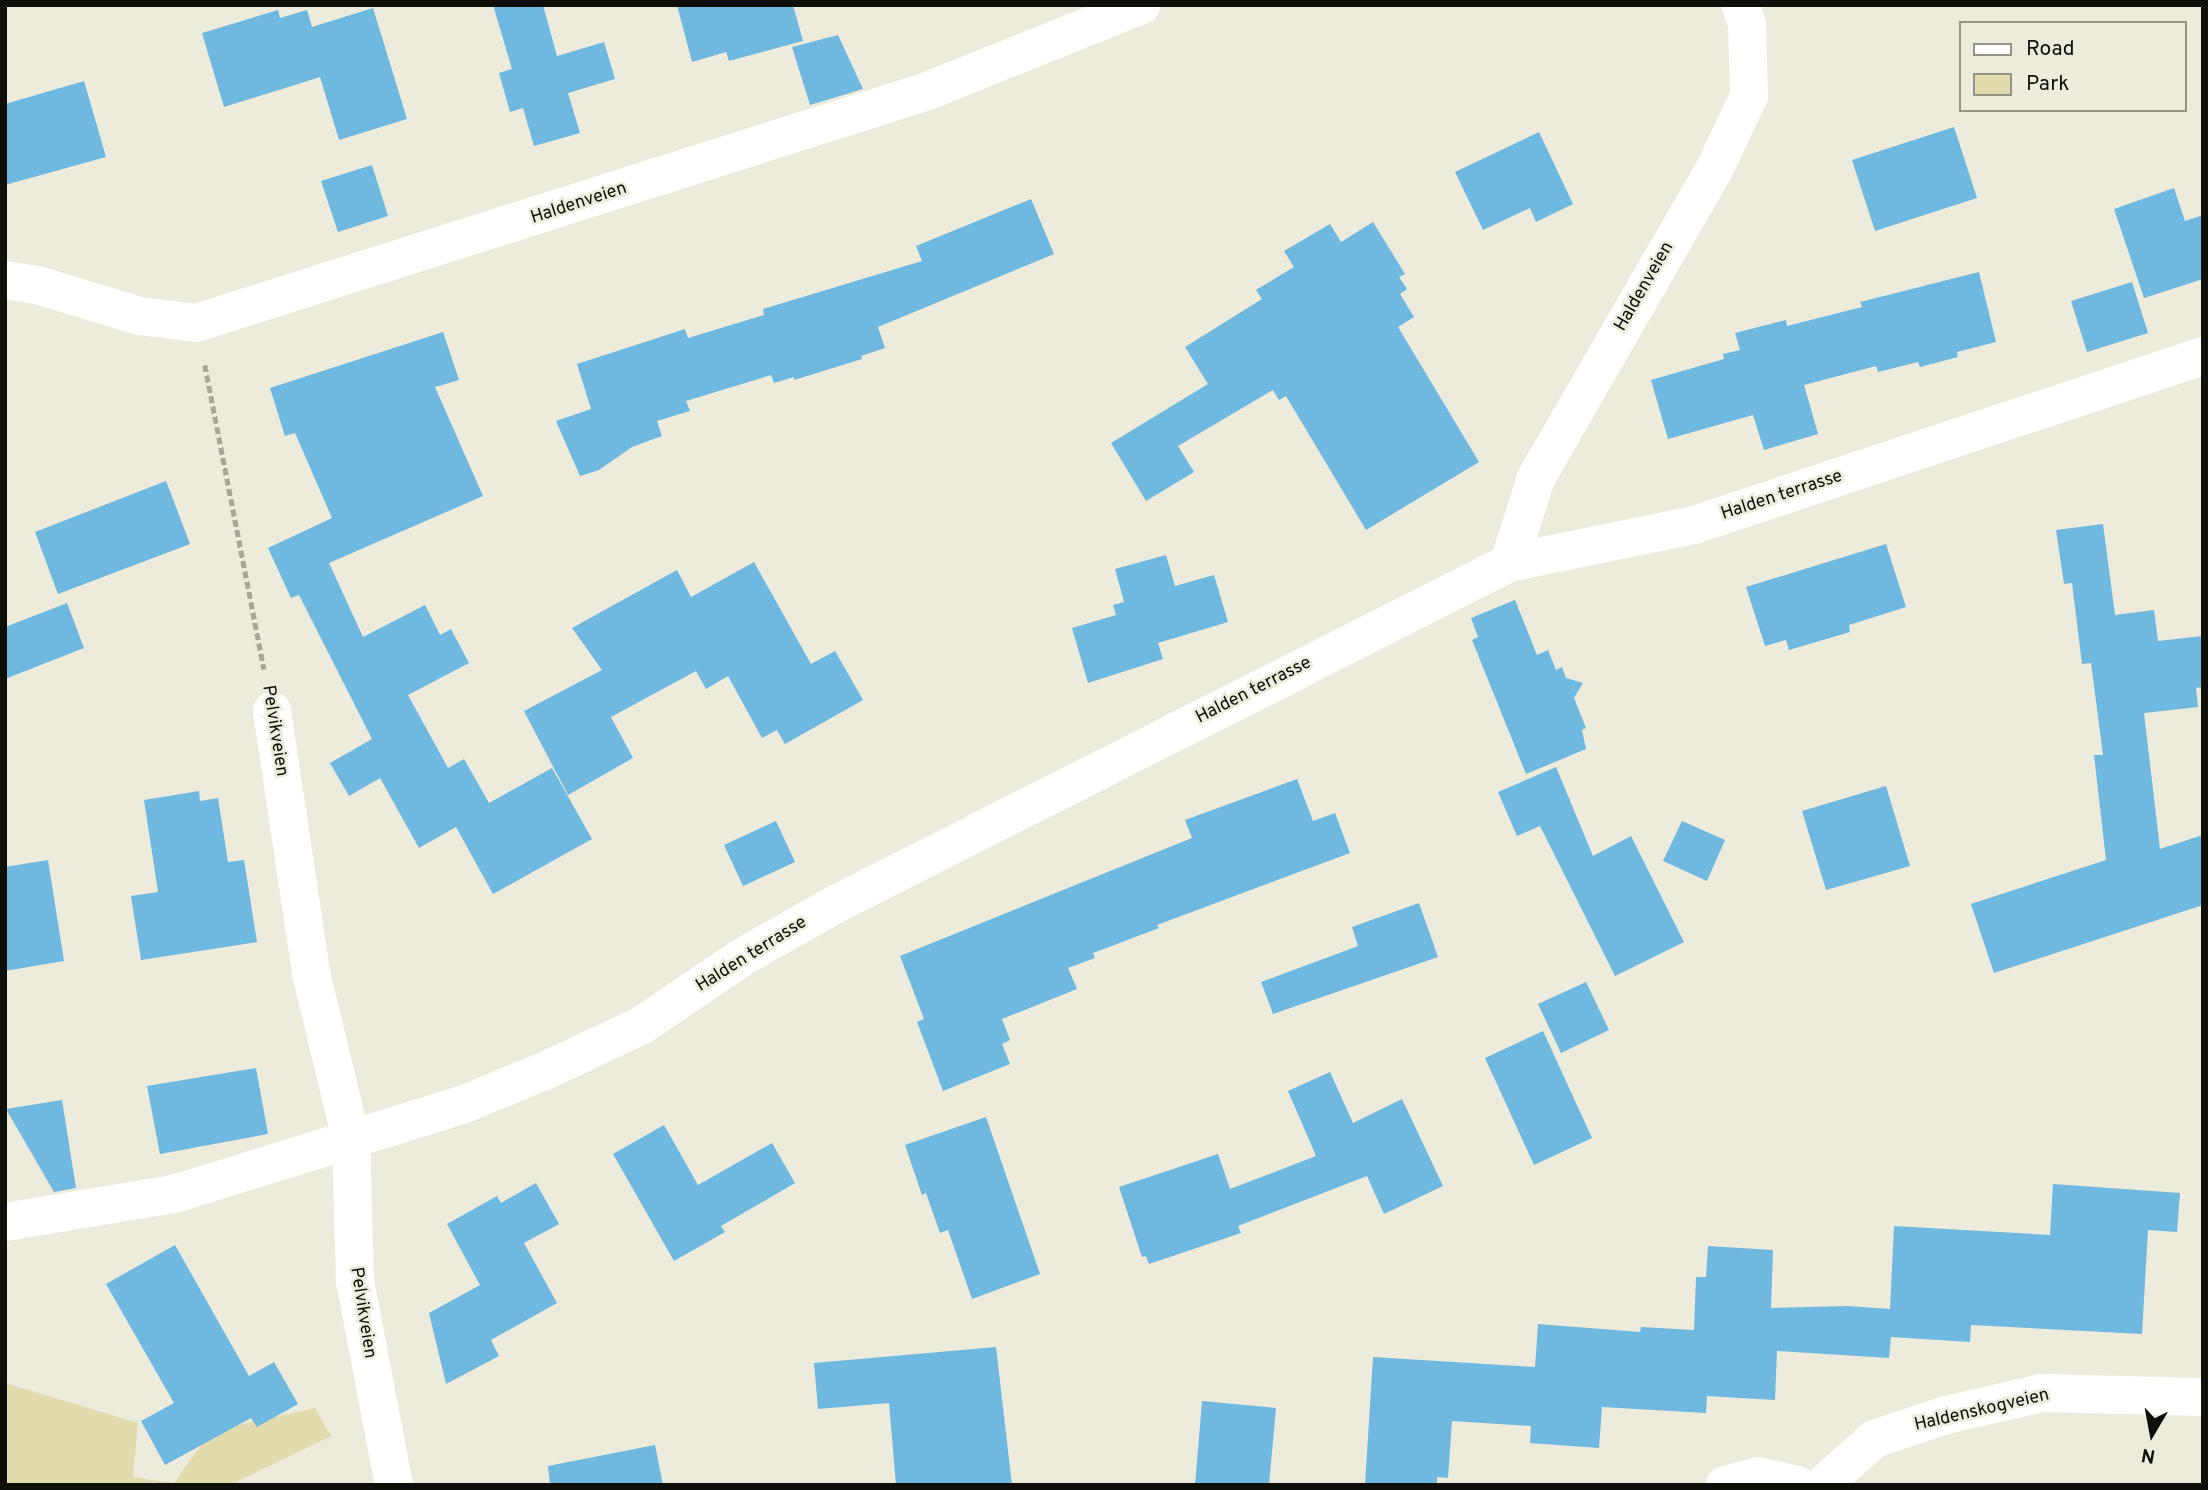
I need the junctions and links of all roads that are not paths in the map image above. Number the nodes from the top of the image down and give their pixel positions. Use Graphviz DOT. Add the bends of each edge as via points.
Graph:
graph roads {
  1 [pos="1141,5"];
  2 [pos="1741,5"];
  3 [pos="5,279"];
  4 [pos="2203,356"];
  5 [pos="1509,563"];
  6 [pos="272,711"];
  7 [pos="351,1138"];
  8 [pos="5,1222"];
  9 [pos="2203,1397"];
  10 [pos="394,1485"];
  11 [pos="1725,1485"];
  12 [pos="1797,1485"];
  13 [pos="1823,1485"];
  1 -- 3 [label="street, Haldenveien" via="925,92 196,323 140,316"];
  2 -- 5 [label="street, Haldenveien" via="1747,24 1749,96 1714,170 1536,478"];
  4 -- 5 [label="street, Halden terrasse" via="1694,525"];
  5 -- 7 [label="street, Halden terrasse" via="834,905 744,956 642,1026 462,1105"];
  6 -- 7 [label="street, Pelvikveien" via="311,973"];
  7 -- 8 [label="street" via="174,1194"];
  7 -- 10 [label="street, Pelvikveien" via="355,1282"];
  9 -- 13 [label="street, Haldenskogveien" via="2042,1393 1946,1415 1874,1439"];
  11 -- 12 [label="street" via="1758,1476"];
}
